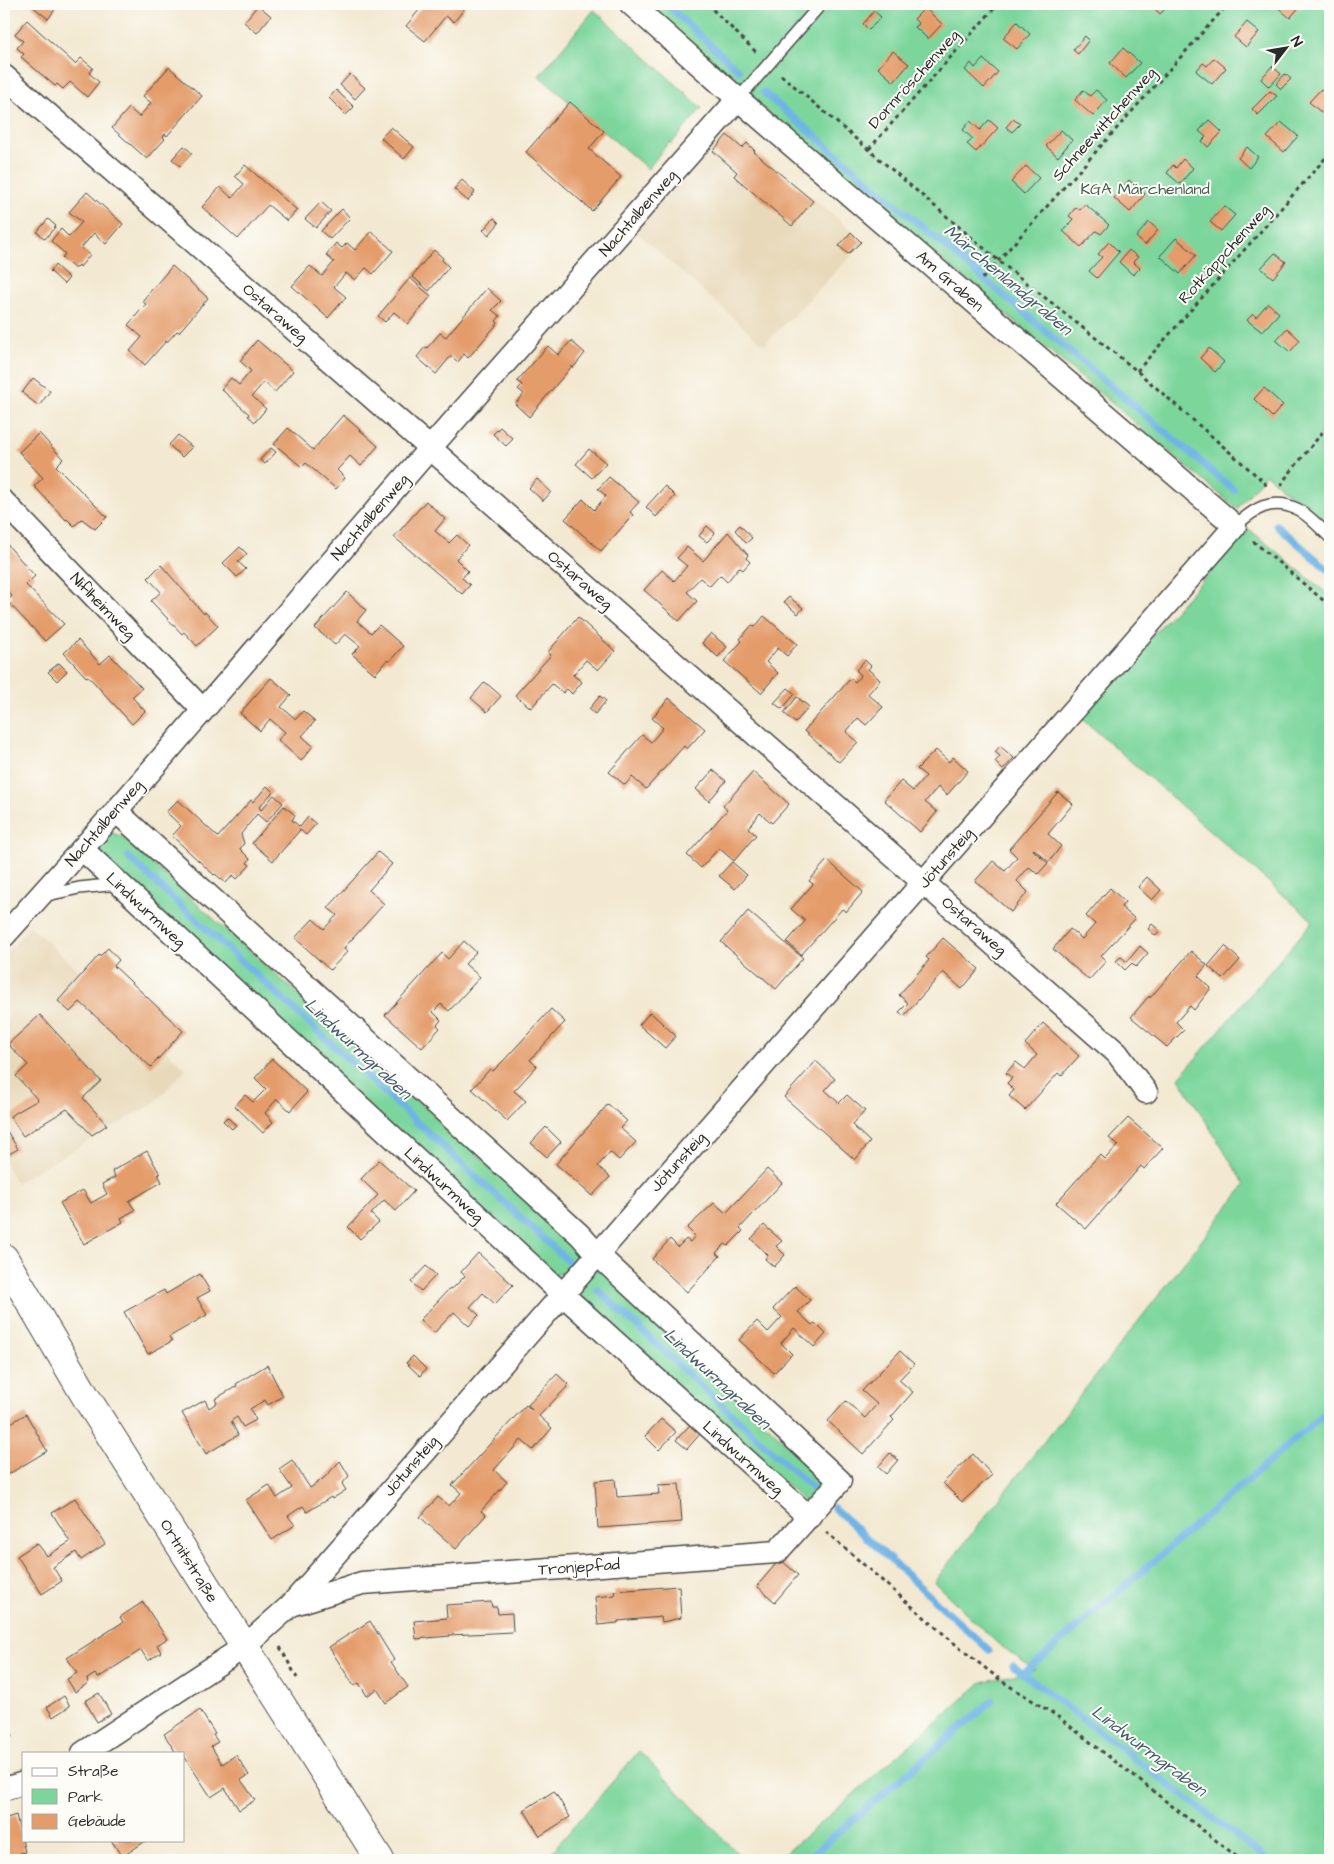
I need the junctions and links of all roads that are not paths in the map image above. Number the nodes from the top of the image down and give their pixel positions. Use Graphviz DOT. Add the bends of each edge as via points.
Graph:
graph roads {
  1 [pos="631,4"];
  2 [pos="821,4"];
  3 [pos="4,76"];
  4 [pos="738,99"];
  5 [pos="430,448"];
  6 [pos="4,502"];
  7 [pos="1235,526"];
  8 [pos="1330,537"];
  9 [pos="202,709"];
  10 [pos="116,811"];
  11 [pos="82,849"];
  12 [pos="925,883"];
  13 [pos="118,884"];
  14 [pos="39,897"];
  15 [pos="4,936"];
  16 [pos="1146,1092"];
  17 [pos="597,1254"];
  18 [pos="4,1258"];
  19 [pos="561,1294"];
  20 [pos="809,1517"];
  21 [pos="291,1605"];
  22 [pos="244,1647"];
  23 [pos="85,1752"];
  24 [pos="22,1784"];
  25 [pos="4,1789"];
  26 [pos="380,1860"];
  1 -- 4 [label="street, Am Graben"];
  2 -- 4 [label="lane"];
  3 -- 5 [label="street, Ostaraweg"];
  4 -- 5 [label="street, Nachtalbenweg"];
  4 -- 7 [label="street, Am Graben"];
  5 -- 9 [label="street, Nachtalbenweg"];
  5 -- 12 [label="street, Ostaraweg"];
  6 -- 9 [label="street, Niflheimweg"];
  7 -- 8 [label="lane" via="1251,512 1273,503 1298,509"];
  7 -- 12 [label="street, Jötunsteig"];
  9 -- 10 [label="street, Nachtalbenweg"];
  10 -- 11 [label="street, Nachtalbenweg"];
  10 -- 17 [label="street"];
  11 -- 13 [label="street, Lindwurmweg"];
  11 -- 14 [label="street, Nachtalbenweg"];
  12 -- 16 [label="street, Ostaraweg" via="1117,1053"];
  12 -- 17 [label="street, Jötunsteig"];
  13 -- 14 [label="lane"];
  13 -- 19 [label="street, Lindwurmweg"];
  14 -- 15 [label="street, Nachtalbenweg"];
  17 -- 19 [label="street, Jötunsteig"];
  17 -- 20 [label="street, Tronjepfad" via="840,1481"];
  18 -- 22 [label="street, Ortnitstraße" via="86,1397"];
  19 -- 20 [label="street, Lindwurmweg"];
  19 -- 21 [label="street, Jötunsteig"];
  20 -- 21 [label="street, Tronjepfad" via="777,1552 362,1583"];
  21 -- 22 [label="street, Jötunsteig"];
  22 -- 23 [label="street, Jötunsteig"];
  22 -- 26 [label="street, Ortnitstraße"];
  24 -- 25 [label="street"];
}
